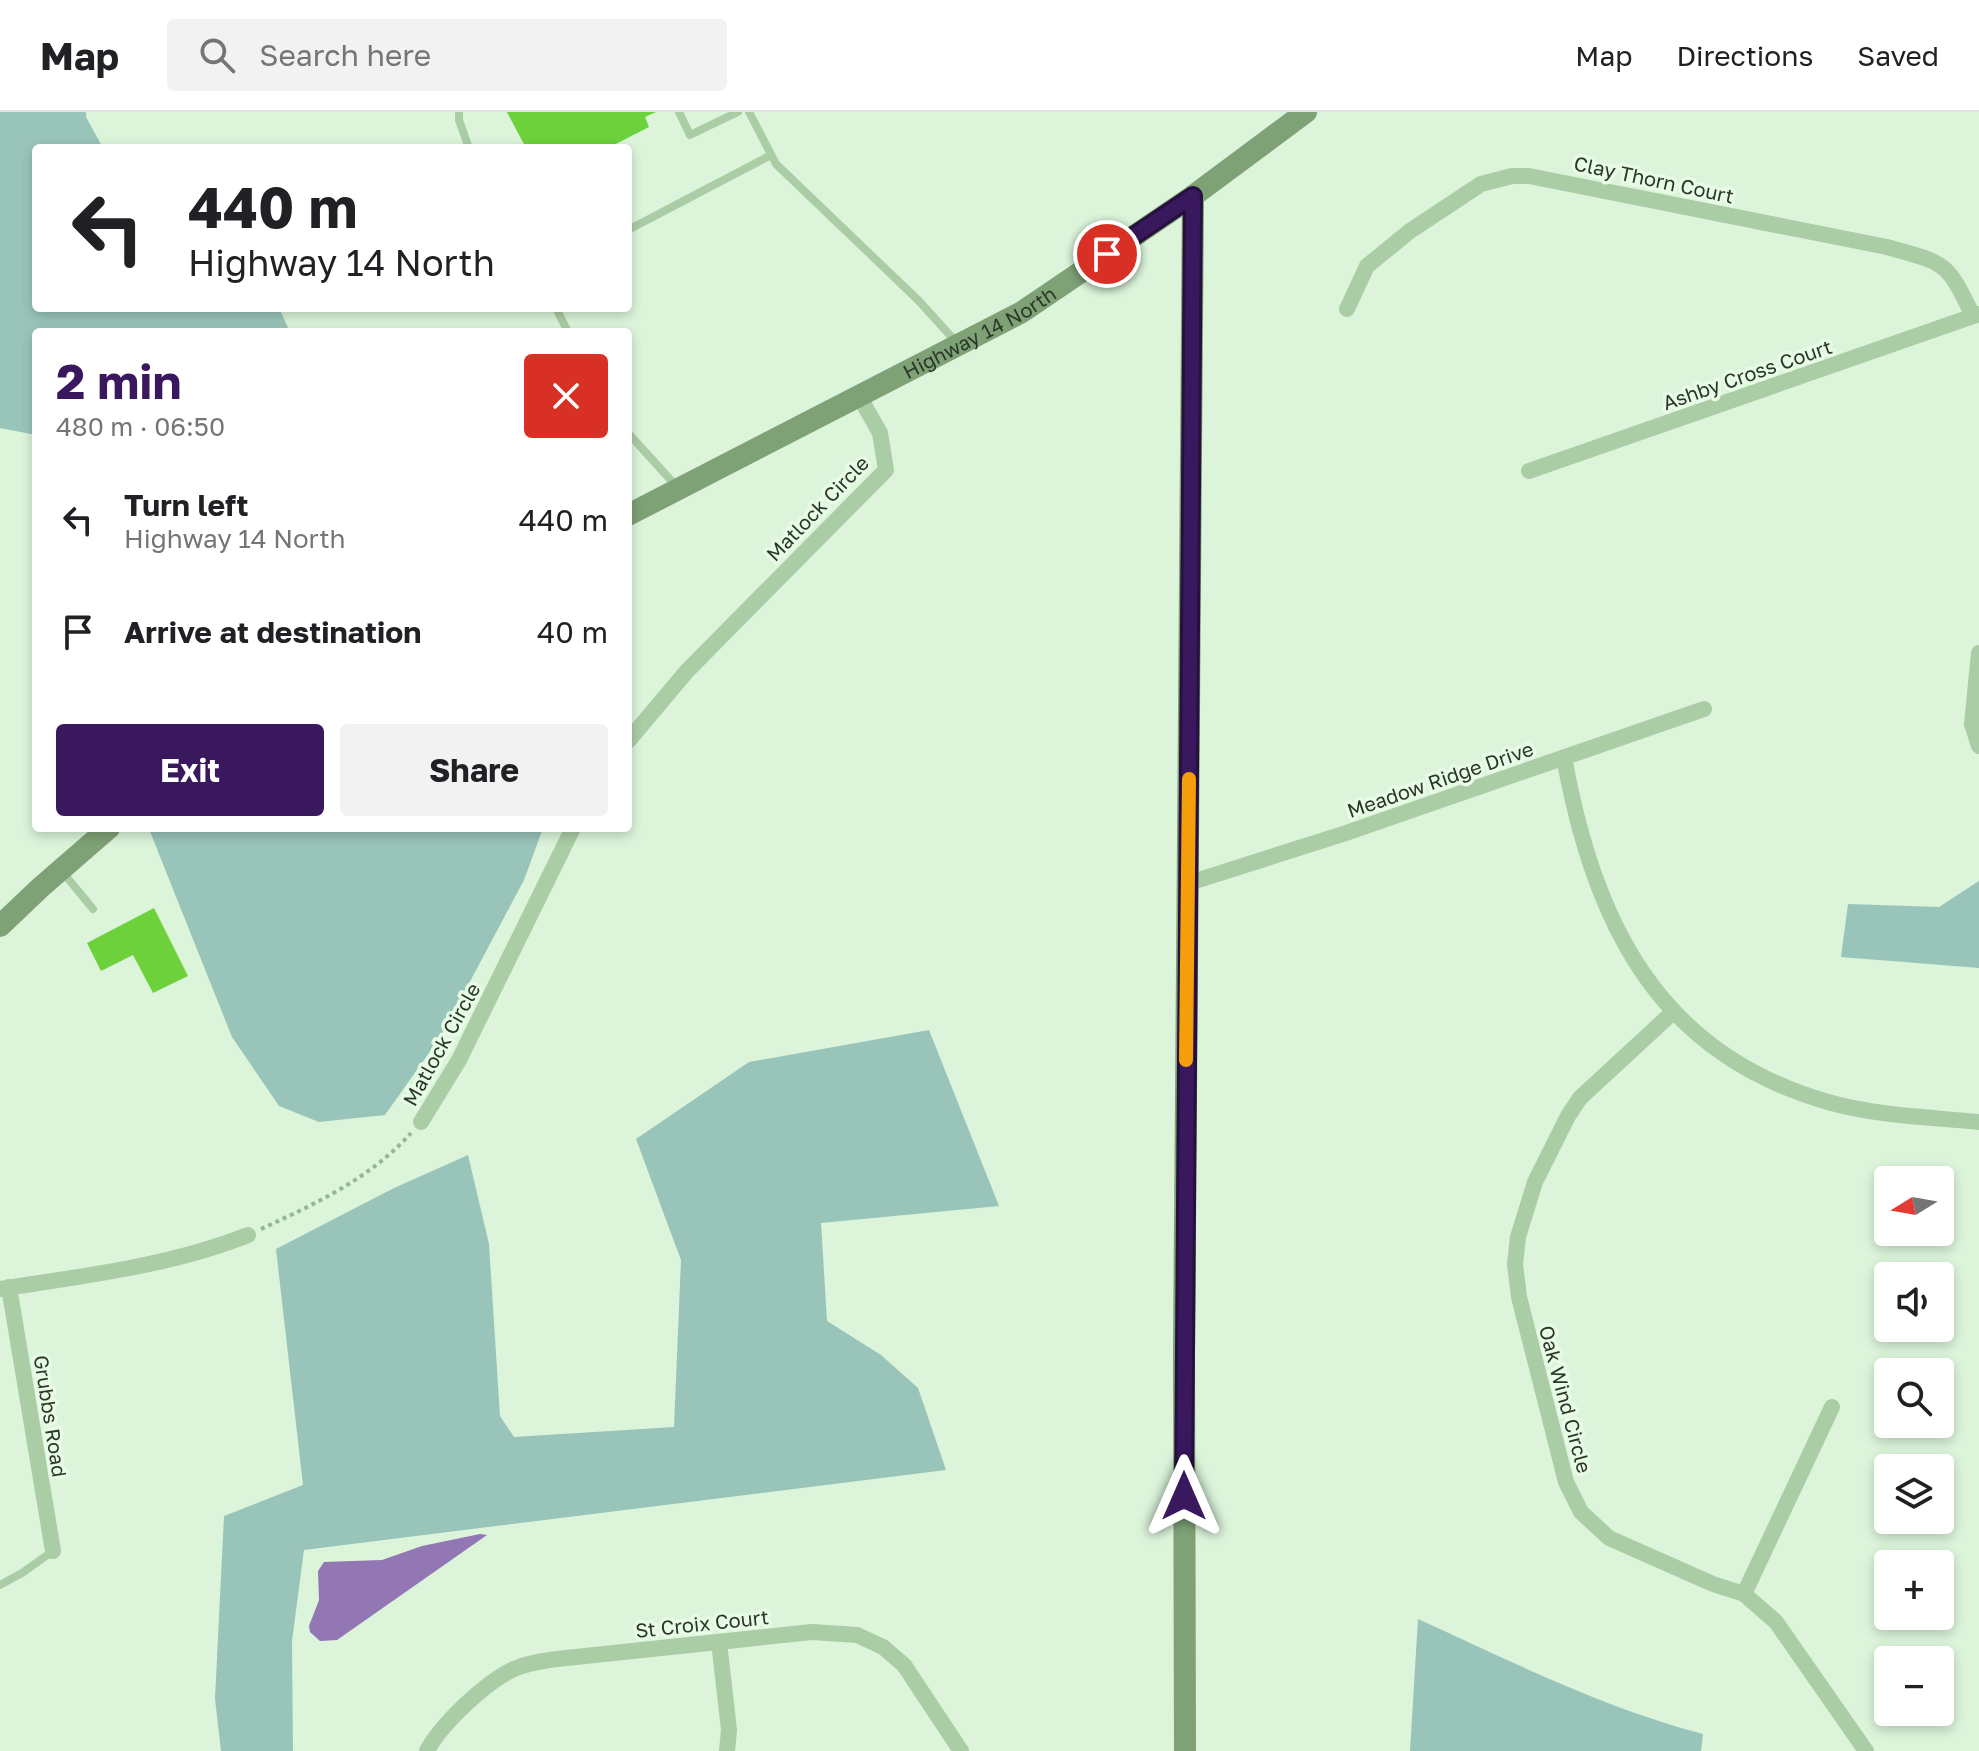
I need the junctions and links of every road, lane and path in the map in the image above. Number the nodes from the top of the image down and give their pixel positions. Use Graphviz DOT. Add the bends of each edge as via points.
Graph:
graph roads {
  1 [pos="459,112"];
  2 [pos="679,112"];
  3 [pos="738,112"];
  4 [pos="749,112"];
  5 [pos="1306,112"];
  6 [pos="468,144"];
  7 [pos="771,155"];
  8 [pos="1193,196"];
  9 [pos="632,228"];
  10 [pos="1347,309"];
  11 [pos="1976,315"];
  12 [pos="958,345"];
  13 [pos="859,396"];
  14 [pos="632,437"];
  15 [pos="1529,471"];
  16 [pos="679,489"];
  17 [pos="632,513"];
  18 [pos="1979,653"];
  19 [pos="1704,709"];
  20 [pos="632,736"];
  21 [pos="1979,746"];
  22 [pos="1564,757"];
  23 [pos="104,832"];
  24 [pos="571,832"];
  25 [pos="61,870"];
  26 [pos="1189,883"];
  27 [pos="93,909"];
  28 [pos="0,926"];
  29 [pos="1672,1013"];
  30 [pos="421,1122"];
  31 [pos="1979,1122"];
  32 [pos="248,1235"];
  33 [pos="4,1288"];
  34 [pos="1832,1407"];
  35 [pos="53,1551"];
  36 [pos="0,1585"];
  37 [pos="1744,1594"];
  38 [pos="719,1642"];
  39 [pos="427,1751"];
  40 [pos="727,1751"];
  41 [pos="961,1751"];
  42 [pos="1185,1751"];
  43 [pos="1866,1751"];
  1 -- 6 [label="lane"];
  2 -- 3 [label="lane" via="690,135"];
  4 -- 7 [label="lane"];
  5 -- 8 [label="street, Highway 14 North"];
  7 -- 9 [label="lane"];
  7 -- 12 [label="lane"];
  8 -- 12 [label="street, Highway 14 North" via="1022,312"];
  8 -- 26 [label="street"];
  10 -- 11 [label="street, Clay Thorn Court" via="1367,266 1410,231 1481,184 1529,176 1931,259 1951,273"];
  11 -- 15 [label="street, Ashby Cross Court"];
  12 -- 13 [label="street, Highway 14 North"];
  13 -- 16 [label="street, Highway 14 North"];
  13 -- 20 [label="street, Matlock Circle" via="880,433 886,470 687,671"];
  14 -- 16 [label="lane"];
  16 -- 17 [label="street, Highway 14 North"];
  18 -- 21 [label="street" via="1972,724"];
  19 -- 22 [label="street, Meadow Ridge Drive"];
  22 -- 26 [label="street, Meadow Ridge Drive"];
  22 -- 29 [label="street" via="1587,859 1604,906"];
  23 -- 25 [label="street"];
  24 -- 30 [label="street, Matlock Circle" via="466,1046"];
  25 -- 27 [label="lane"];
  25 -- 28 [label="street"];
  26 -- 42 [label="street"];
  29 -- 31 [label="street" via="1740,1064 1784,1087 1855,1109"];
  29 -- 37 [label="street, Oak Wind Circle" via="1591,1085 1568,1116 1526,1207 1516,1282 1566,1482 1581,1512 1609,1538"];
  30 -- 32 [label="path, Matlock Circle" via="362,1175 325,1199"];
  32 -- 33 [label="street" via="184,1256"];
  33 -- 35 [label="street, Grubbs Road"];
  34 -- 37 [label="street"];
  35 -- 36 [label="lane"];
  37 -- 43 [label="street, Oak Wind Circle" via="1776,1622"];
  38 -- 39 [label="street, St Croix Court" via="522,1666 495,1680 447,1724"];
  38 -- 40 [label="street"];
  38 -- 41 [label="street, St Croix Court" via="812,1632 843,1632 871,1641 904,1665"];
}
